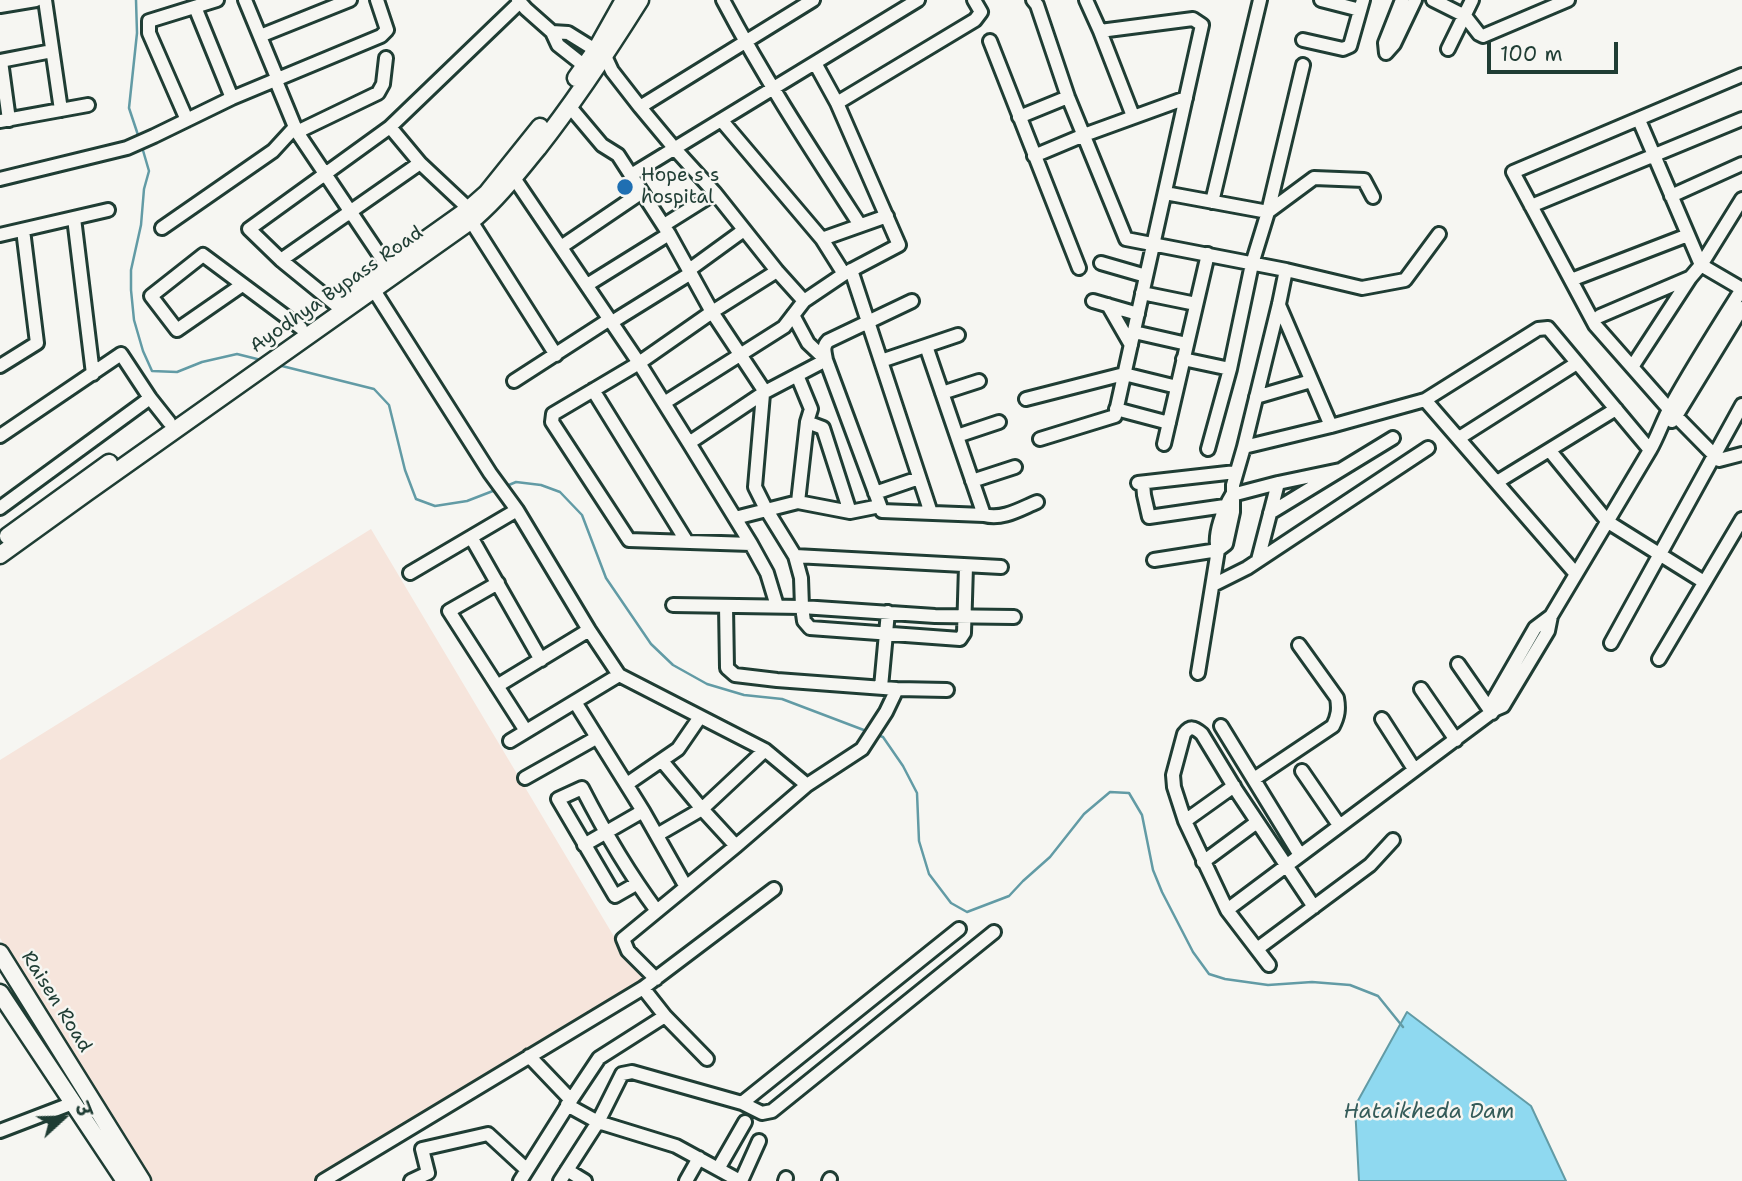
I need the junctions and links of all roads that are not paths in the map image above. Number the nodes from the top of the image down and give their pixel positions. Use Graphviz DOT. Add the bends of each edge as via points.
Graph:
graph roads {
  1 [pos="36,0"];
  2 [pos="45,0"];
  3 [pos="217,0"];
  4 [pos="245,0"];
  5 [pos="350,0"];
  6 [pos="377,0"];
  7 [pos="624,0"];
  8 [pos="639,0"];
  9 [pos="723,0"];
  10 [pos="813,0"];
  11 [pos="918,0"];
  12 [pos="974,0"];
  13 [pos="1086,0"];
  14 [pos="1260,0"];
  15 [pos="1321,0"];
  16 [pos="1402,0"];
  17 [pos="1415,0"];
  18 [pos="1433,0"];
  19 [pos="1472,0"];
  20 [pos="1568,0"];
  21 [pos="519,1"];
  22 [pos="1038,2"];
  23 [pos="1344,3"];
  24 [pos="324,4"];
  25 [pos="1361,5"];
  26 [pos="0,6"];
  27 [pos="185,6"];
  28 [pos="1465,16"];
  29 [pos="1101,31"];
  30 [pos="552,32"];
  31 [pos="260,36"];
  32 [pos="1303,40"];
  33 [pos="990,41"];
  34 [pos="745,42"];
  35 [pos="1448,49"];
  36 [pos="52,51"];
  37 [pos="600,53"];
  38 [pos="386,58"];
  39 [pos="0,61"];
  40 [pos="815,63"];
  41 [pos="1303,65"];
  42 [pos="588,69"];
  43 [pos="612,71"];
  44 [pos="1742,75"];
  45 [pos="277,80"];
  46 [pos="773,89"];
  47 [pos="1068,97"];
  48 [pos="232,98"];
  49 [pos="1186,98"];
  50 [pos="837,103"];
  51 [pos="88,105"];
  52 [pos="570,107"];
  53 [pos="640,107"];
  54 [pos="61,110"];
  55 [pos="1133,116"];
  56 [pos="1019,117"];
  57 [pos="1742,119"];
  58 [pos="187,120"];
  59 [pos="1639,120"];
  60 [pos="4,121"];
  61 [pos="722,121"];
  62 [pos="390,127"];
  63 [pos="296,130"];
  64 [pos="1084,135"];
  65 [pos="675,149"];
  66 [pos="1034,156"];
  67 [pos="1654,156"];
  68 [pos="420,163"];
  69 [pos="1742,164"];
  70 [pos="324,175"];
  71 [pos="509,175"];
  72 [pos="631,175"];
  73 [pos="0,179"];
  74 [pos="642,192"];
  75 [pos="1165,192"];
  76 [pos="715,193"];
  77 [pos="1671,196"];
  78 [pos="1373,197"];
  79 [pos="1742,199"];
  80 [pos="1212,202"];
  81 [pos="1531,206"];
  82 [pos="108,210"];
  83 [pos="351,212"];
  84 [pos="1268,212"];
  85 [pos="470,215"];
  86 [pos="887,216"];
  87 [pos="74,218"];
  88 [pos="860,225"];
  89 [pos="162,228"];
  90 [pos="23,230"];
  91 [pos="666,230"];
  92 [pos="744,230"];
  93 [pos="1439,234"];
  94 [pos="0,235"];
  95 [pos="1688,235"];
  96 [pos="822,239"];
  97 [pos="1153,244"];
  98 [pos="561,247"];
  99 [pos="1208,254"];
  100 [pos="281,260"];
  101 [pos="1101,263"];
  102 [pos="1252,264"];
  103 [pos="1701,265"];
  104 [pos="1079,268"];
  105 [pos="1286,270"];
  106 [pos="690,271"];
  107 [pos="777,271"];
  108 [pos="391,272"];
  109 [pos="848,272"];
  110 [pos="1146,276"];
  111 [pos="1690,278"];
  112 [pos="1571,280"];
  113 [pos="242,285"];
  114 [pos="371,285"];
  115 [pos="587,285"];
  116 [pos="1742,289"];
  117 [pos="1142,293"];
  118 [pos="804,301"];
  119 [pos="912,301"];
  120 [pos="1093,301"];
  121 [pos="1196,303"];
  122 [pos="335,304"];
  123 [pos="1279,304"];
  124 [pos="1108,305"];
  125 [pos="1742,308"];
  126 [pos="712,312"];
  127 [pos="1138,314"];
  128 [pos="793,315"];
  129 [pos="1601,316"];
  130 [pos="611,321"];
  131 [pos="868,323"];
  132 [pos="301,328"];
  133 [pos="958,335"];
  134 [pos="1133,338"];
  135 [pos="288,344"];
  136 [pos="1186,344"];
  137 [pos="926,346"];
  138 [pos="741,354"];
  139 [pos="556,355"];
  140 [pos="1183,359"];
  141 [pos="821,360"];
  142 [pos="881,361"];
  143 [pos="639,363"];
  144 [pos="1577,363"];
  145 [pos="0,366"];
  146 [pos="1632,367"];
  147 [pos="1230,369"];
  148 [pos="1124,373"];
  149 [pos="93,374"];
  150 [pos="797,375"];
  151 [pos="240,379"];
  152 [pos="514,381"];
  153 [pos="979,381"];
  154 [pos="1311,381"];
  155 [pos="1177,387"];
  156 [pos="593,390"];
  157 [pos="764,393"];
  158 [pos="942,393"];
  159 [pos="1256,397"];
  160 [pos="150,398"];
  161 [pos="1026,399"];
  162 [pos="1425,400"];
  163 [pos="664,403"];
  164 [pos="1742,405"];
  165 [pos="1116,409"];
  166 [pos="1616,409"];
  167 [pos="1673,413"];
  168 [pos="169,422"];
  169 [pos="807,422"];
  170 [pos="999,422"];
  171 [pos="1169,423"];
  172 [pos="1331,426"];
  173 [pos="0,436"];
  174 [pos="957,436"];
  175 [pos="1393,438"];
  176 [pos="1459,438"];
  177 [pos="1040,439"];
  178 [pos="689,443"];
  179 [pos="1164,444"];
  180 [pos="1244,447"];
  181 [pos="1427,448"];
  182 [pos="1208,449"];
  183 [pos="1650,450"];
  184 [pos="1550,451"];
  185 [pos="1714,454"];
  186 [pos="1742,454"];
  187 [pos="1015,467"];
  188 [pos="1340,470"];
  189 [pos="1236,472"];
  190 [pos="919,478"];
  191 [pos="972,481"];
  192 [pos="1278,482"];
  193 [pos="1497,482"];
  194 [pos="875,493"];
  195 [pos="1228,501"];
  196 [pos="798,502"];
  197 [pos="1037,502"];
  198 [pos="880,506"];
  199 [pos="0,508"];
  200 [pos="766,509"];
  201 [pos="517,510"];
  202 [pos="850,512"];
  203 [pos="931,513"];
  204 [pos="1270,513"];
  205 [pos="984,515"];
  206 [pos="735,518"];
  207 [pos="1742,519"];
  208 [pos="1608,522"];
  209 [pos="471,537"];
  210 [pos="0,542"];
  211 [pos="687,542"];
  212 [pos="751,544"];
  213 [pos="1218,550"];
  214 [pos="0,555"];
  215 [pos="1660,555"];
  216 [pos="795,556"];
  217 [pos="1154,560"];
  218 [pos="1258,560"];
  219 [pos="966,566"];
  220 [pos="1001,568"];
  221 [pos="410,573"];
  222 [pos="1576,574"];
  223 [pos="1704,582"];
  224 [pos="498,583"];
  225 [pos="1213,585"];
  226 [pos="673,605"];
  227 [pos="726,606"];
  228 [pos="777,606"];
  229 [pos="802,607"];
  230 [pos="888,612"];
  231 [pos="935,616"];
  232 [pos="964,617"];
  233 [pos="1014,617"];
  234 [pos="589,630"];
  235 [pos="886,634"];
  236 [pos="932,637"];
  237 [pos="1611,643"];
  238 [pos="1299,645"];
  239 [pos="1660,659"];
  240 [pos="541,660"];
  241 [pos="1458,664"];
  242 [pos="1198,673"];
  243 [pos="619,675"];
  244 [pos="498,686"];
  245 [pos="881,687"];
  246 [pos="897,689"];
  247 [pos="1421,689"];
  248 [pos="947,690"];
  249 [pos="575,702"];
  250 [pos="1494,711"];
  251 [pos="700,717"];
  252 [pos="1382,719"];
  253 [pos="1221,726"];
  254 [pos="526,731"];
  255 [pos="596,738"];
  256 [pos="1455,740"];
  257 [pos="510,741"];
  258 [pos="765,750"];
  259 [pos="662,761"];
  260 [pos="1414,769"];
  261 [pos="1302,771"];
  262 [pos="525,778"];
  263 [pos="1254,779"];
  264 [pos="627,784"];
  265 [pos="807,785"];
  266 [pos="1234,786"];
  267 [pos="702,809"];
  268 [pos="643,811"];
  269 [pos="1185,821"];
  270 [pos="1257,822"];
  271 [pos="1339,825"];
  272 [pos="605,832"];
  273 [pos="657,835"];
  274 [pos="1393,840"];
  275 [pos="584,845"];
  276 [pos="736,846"];
  277 [pos="1300,855"];
  278 [pos="1203,862"];
  279 [pos="1286,865"];
  280 [pos="636,884"];
  281 [pos="686,887"];
  282 [pos="774,889"];
  283 [pos="1314,907"];
  284 [pos="1227,910"];
  285 [pos="657,911"];
  286 [pos="959,929"];
  287 [pos="994,932"];
  288 [pos="1256,949"];
  289 [pos="0,953"];
  290 [pos="1269,965"];
  291 [pos="656,979"];
  292 [pos="643,988"];
  293 [pos="0,993"];
  294 [pos="665,1016"];
  295 [pos="529,1056"];
  296 [pos="707,1059"];
  297 [pos="569,1102"];
  298 [pos="742,1102"];
  299 [pos="73,1103"];
  300 [pos="598,1122"];
  301 [pos="745,1122"];
  302 [pos="0,1131"];
  303 [pos="759,1141"];
  304 [pos="699,1158"];
  305 [pos="718,1169"];
  306 [pos="524,1176"];
  307 [pos="564,1176"];
  308 [pos="125,1181"];
  309 [pos="142,1181"];
  310 [pos="323,1181"];
  311 [pos="411,1181"];
  312 [pos="585,1181"];
  313 [pos="686,1181"];
  314 [pos="740,1181"];
  1 -- 26 [label="street"];
  2 -- 36 [label="street"];
  3 -- 27 [label="street"];
  4 -- 31 [label="street"];
  5 -- 24 [label="street"];
  6 -- 45 [label="street" via="387,30 381,36"];
  7 -- 37 [label="main road, Ayodhya Bypass Road"];
  8 -- 37 [label="main road, Ayodhya Bypass Road"];
  9 -- 34 [label="street"];
  10 -- 34 [label="street"];
  11 -- 40 [label="street"];
  12 -- 50 [label="street" via="981,12 975,20"];
  13 -- 29 [label="street"];
  14 -- 80 [label="street"];
  15 -- 23 [label="street"];
  16 -- 17 [label="street" via="1385,53"];
  18 -- 28 [label="street"];
  19 -- 28 [label="street"];
  20 -- 28 [label="street" via="1483,36"];
  21 -- 30 [label="street"];
  21 -- 62 [label="street"];
  22 -- 47 [label="street"];
  23 -- 25 [label="street"];
  24 -- 31 [label="street"];
  25 -- 32 [label="street" via="1347,48"];
  27 -- 48 [label="street"];
  27 -- 58 [label="street" via="149,21 149,33"];
  28 -- 35 [label="street"];
  29 -- 49 [label="street" via="1194,19 1202,25"];
  29 -- 55 [label="street"];
  30 -- 37 [label="street" via="568,33"];
  30 -- 42 [label="street" via="558,45"];
  31 -- 45 [label="street"];
  33 -- 56 [label="street"];
  34 -- 46 [label="street"];
  34 -- 53 [label="street"];
  36 -- 39 [label="street"];
  36 -- 54 [label="street"];
  37 -- 42 [label="main road, Ayodhya Bypass Road"];
  37 -- 43 [label="street"];
  38 -- 63 [label="street" via="378,93"];
  39 -- 60 [label="street"];
  40 -- 46 [label="street"];
  40 -- 50 [label="street"];
  41 -- 84 [label="street"];
  42 -- 43 [label="street"];
  42 -- 52 [label="main road, Ayodhya Bypass Road"];
  42 -- 71 [label="main road, Ayodhya Bypass Road"];
  43 -- 53 [label="street"];
  44 -- 59 [label="street"];
  45 -- 48 [label="street"];
  45 -- 63 [label="street"];
  46 -- 61 [label="street"];
  46 -- 88 [label="street"];
  47 -- 56 [label="street"];
  47 -- 64 [label="street"];
  48 -- 58 [label="street"];
  49 -- 55 [label="street"];
  49 -- 75 [label="street"];
  50 -- 86 [label="street"];
  51 -- 54 [label="street"];
  52 -- 71 [label="main road, Ayodhya Bypass Road"];
  52 -- 72 [label="street" via="602,145 618,155"];
  53 -- 65 [label="street"];
  54 -- 60 [label="street"];
  55 -- 64 [label="street"];
  56 -- 66 [label="street"];
  57 -- 67 [label="street"];
  58 -- 73 [label="street" via="127,148"];
  59 -- 67 [label="street"];
  59 -- 81 [label="street" via="1513,172"];
  61 -- 65 [label="street"];
  61 -- 96 [label="street"];
  62 -- 68 [label="street"];
  62 -- 70 [label="street"];
  63 -- 70 [label="street"];
  63 -- 89 [label="street"];
  64 -- 66 [label="street"];
  64 -- 97 [label="street" via="1126,239"];
  65 -- 72 [label="street"];
  65 -- 76 [label="street"];
  66 -- 104 [label="street"];
  67 -- 77 [label="street"];
  67 -- 81 [label="street"];
  68 -- 83 [label="street"];
  68 -- 85 [label="street"];
  69 -- 77 [label="street"];
  70 -- 83 [label="street"];
  70 -- 100 [label="street" via="249,229"];
  71 -- 85 [label="main road, Ayodhya Bypass Road" via="495,201"];
  71 -- 98 [label="street"];
  72 -- 74 [label="street"];
  74 -- 91 [label="street"];
  74 -- 98 [label="street"];
  75 -- 80 [label="street"];
  75 -- 97 [label="street"];
  76 -- 91 [label="street"];
  76 -- 92 [label="street"];
  77 -- 95 [label="street"];
  78 -- 84 [label="street" via="1364,180 1314,178"];
  79 -- 103 [label="street"];
  80 -- 84 [label="street"];
  81 -- 112 [label="street"];
  82 -- 87 [label="street"];
  83 -- 100 [label="street"];
  83 -- 108 [label="street"];
  84 -- 102 [label="street"];
  85 -- 108 [label="main road, Ayodhya Bypass Road"];
  85 -- 139 [label="street"];
  86 -- 88 [label="street"];
  86 -- 109 [label="street" via="900,245"];
  87 -- 90 [label="street"];
  87 -- 149 [label="street"];
  88 -- 96 [label="street"];
  90 -- 94 [label="street"];
  90 -- 145 [label="street" via="37,343"];
  91 -- 106 [label="street"];
  91 -- 115 [label="street"];
  92 -- 106 [label="street"];
  92 -- 107 [label="street"];
  93 -- 105 [label="street" via="1405,280 1362,288"];
  95 -- 103 [label="street"];
  95 -- 112 [label="street"];
  96 -- 109 [label="street"];
  97 -- 99 [label="street"];
  97 -- 110 [label="street"];
  98 -- 115 [label="street"];
  99 -- 102 [label="street"];
  99 -- 121 [label="street"];
  100 -- 122 [label="street"];
  101 -- 110 [label="street"];
  102 -- 105 [label="street"];
  102 -- 147 [label="street"];
  103 -- 111 [label="street"];
  103 -- 116 [label="street"];
  105 -- 123 [label="street"];
  106 -- 126 [label="street"];
  106 -- 130 [label="street"];
  107 -- 118 [label="street"];
  107 -- 126 [label="street"];
  108 -- 114 [label="main road, Ayodhya Bypass Road"];
  109 -- 118 [label="street"];
  109 -- 131 [label="street"];
  110 -- 117 [label="street"];
  111 -- 129 [label="street"];
  111 -- 146 [label="street"];
  112 -- 146 [label="street" via="1595,325"];
  113 -- 113 [label="street" via="203,256 151,296 177,330"];
  113 -- 132 [label="street"];
  114 -- 122 [label="main road, Ayodhya Bypass Road"];
  114 -- 135 [label="main road, Ayodhya Bypass Road"];
  114 -- 201 [label="street"];
  115 -- 130 [label="street"];
  116 -- 167 [label="street"];
  117 -- 121 [label="street"];
  117 -- 127 [label="street"];
  118 -- 128 [label="street"];
  119 -- 131 [label="street"];
  120 -- 124 [label="street"];
  121 -- 136 [label="street"];
  122 -- 132 [label="main road, Ayodhya Bypass Road"];
  123 -- 154 [label="street"];
  123 -- 159 [label="street"];
  124 -- 127 [label="street"];
  124 -- 134 [label="street"];
  125 -- 167 [label="street"];
  126 -- 138 [label="street"];
  126 -- 143 [label="street"];
  127 -- 134 [label="street"];
  128 -- 138 [label="street" via="784,327"];
  128 -- 141 [label="street"];
  130 -- 139 [label="street"];
  130 -- 143 [label="street"];
  131 -- 141 [label="street" via="828,341"];
  131 -- 142 [label="street"];
  132 -- 135 [label="main road, Ayodhya Bypass Road"];
  133 -- 137 [label="street"];
  134 -- 136 [label="street"];
  134 -- 148 [label="street"];
  135 -- 151 [label="main road, Ayodhya Bypass Road"];
  136 -- 140 [label="street"];
  137 -- 142 [label="street"];
  137 -- 158 [label="street"];
  138 -- 157 [label="street"];
  138 -- 163 [label="street"];
  139 -- 152 [label="street"];
  140 -- 147 [label="street"];
  140 -- 155 [label="street"];
  141 -- 150 [label="street"];
  141 -- 194 [label="street"];
  142 -- 190 [label="street"];
  143 -- 156 [label="street"];
  143 -- 163 [label="street"];
  144 -- 162 [label="street" via="1548,328 1538,329"];
  144 -- 166 [label="street"];
  144 -- 176 [label="street"];
  146 -- 167 [label="street"];
  147 -- 182 [label="street"];
  148 -- 155 [label="street"];
  148 -- 161 [label="street"];
  148 -- 165 [label="street"];
  149 -- 160 [label="street" via="121,354"];
  149 -- 173 [label="street"];
  150 -- 157 [label="street"];
  150 -- 169 [label="street" via="811,409"];
  151 -- 168 [label="main road, Ayodhya Bypass Road"];
  151 -- 214 [label="main road, Ayodhya Bypass Road"];
  153 -- 158 [label="street"];
  154 -- 159 [label="street"];
  154 -- 172 [label="street"];
  155 -- 171 [label="street"];
  156 -- 211 [label="street"];
  156 -- 211 [label="street" via="552,414 552,422 629,540"];
  157 -- 178 [label="street"];
  157 -- 200 [label="street" via="755,487"];
  158 -- 174 [label="street"];
  159 -- 180 [label="street"];
  160 -- 168 [label="street"];
  160 -- 199 [label="street"];
  162 -- 172 [label="street"];
  162 -- 176 [label="street"];
  163 -- 178 [label="street"];
  164 -- 185 [label="street"];
  165 -- 171 [label="street"];
  165 -- 177 [label="street" via="1115,416"];
  166 -- 183 [label="street"];
  166 -- 184 [label="street"];
  167 -- 183 [label="street"];
  167 -- 185 [label="street"];
  168 -- 210 [label="main road, Ayodhya Bypass Road"];
  169 -- 196 [label="street"];
  169 -- 202 [label="street" via="823,428"];
  170 -- 174 [label="street"];
  171 -- 179 [label="street"];
  172 -- 180 [label="street"];
  174 -- 191 [label="street"];
  175 -- 188 [label="street"];
  176 -- 193 [label="street"];
  178 -- 206 [label="street"];
  180 -- 189 [label="street"];
  181 -- 218 [label="street"];
  183 -- 208 [label="street"];
  184 -- 193 [label="street"];
  184 -- 208 [label="street"];
  185 -- 186 [label="street" via="1719,460"];
  185 -- 215 [label="street"];
  187 -- 191 [label="street"];
  188 -- 192 [label="street"];
  188 -- 204 [label="street"];
  189 -- 195 [label="street"];
  189 -- 195 [label="street" via="1140,483 1149,517"];
  190 -- 194 [label="street"];
  190 -- 203 [label="street"];
  191 -- 205 [label="street"];
  192 -- 195 [label="street"];
  192 -- 204 [label="street"];
  193 -- 222 [label="street"];
  194 -- 198 [label="street"];
  195 -- 213 [label="street" via="1233,512 1226,544"];
  196 -- 200 [label="street"];
  196 -- 202 [label="street"];
  197 -- 205 [label="street" via="1000,517"];
  198 -- 202 [label="street"];
  198 -- 203 [label="street" via="882,512"];
  200 -- 206 [label="street"];
  200 -- 216 [label="street"];
  201 -- 209 [label="street"];
  201 -- 234 [label="street"];
  203 -- 205 [label="street"];
  204 -- 218 [label="street"];
  206 -- 212 [label="street"];
  207 -- 223 [label="street"];
  208 -- 215 [label="street"];
  208 -- 222 [label="street"];
  209 -- 221 [label="street"];
  209 -- 224 [label="street"];
  211 -- 212 [label="street"];
  212 -- 228 [label="street" via="767,573"];
  213 -- 217 [label="street"];
  213 -- 225 [label="street"];
  215 -- 223 [label="street"];
  215 -- 237 [label="street"];
  216 -- 219 [label="street"];
  216 -- 229 [label="street"];
  218 -- 225 [label="street"];
  219 -- 220 [label="street"];
  219 -- 232 [label="street"];
  222 -- 250 [label="street" via="1551,616 1535,628 1503,706"];
  223 -- 239 [label="street"];
  224 -- 240 [label="street"];
  224 -- 244 [label="street" via="449,611"];
  225 -- 242 [label="street"];
  226 -- 227 [label="street"];
  227 -- 228 [label="street"];
  227 -- 245 [label="street" via="727,668 735,675"];
  228 -- 229 [label="street"];
  229 -- 230 [label="street"];
  229 -- 235 [label="street" via="810,628"];
  230 -- 231 [label="street"];
  230 -- 235 [label="street"];
  231 -- 232 [label="street"];
  231 -- 236 [label="street"];
  232 -- 233 [label="street"];
  232 -- 236 [label="street" via="960,639"];
  234 -- 240 [label="street"];
  234 -- 243 [label="street"];
  235 -- 236 [label="street"];
  235 -- 245 [label="street"];
  238 -- 263 [label="street" via="1337,698 1338,717 1333,726"];
  240 -- 244 [label="street"];
  241 -- 250 [label="street"];
  243 -- 249 [label="street"];
  243 -- 251 [label="street"];
  244 -- 254 [label="street"];
  245 -- 246 [label="street"];
  246 -- 248 [label="street"];
  246 -- 265 [label="street" via="862,748"];
  247 -- 256 [label="street"];
  249 -- 254 [label="street"];
  249 -- 255 [label="street"];
  250 -- 256 [label="street"];
  251 -- 258 [label="street"];
  251 -- 259 [label="street" via="678,749"];
  252 -- 260 [label="street"];
  253 -- 263 [label="street"];
  254 -- 257 [label="street"];
  255 -- 262 [label="street"];
  255 -- 264 [label="street"];
  256 -- 260 [label="street"];
  258 -- 265 [label="street"];
  258 -- 267 [label="street"];
  259 -- 264 [label="street"];
  259 -- 267 [label="street"];
  260 -- 271 [label="street"];
  261 -- 271 [label="street"];
  263 -- 277 [label="street"];
  264 -- 268 [label="street"];
  265 -- 276 [label="street"];
  266 -- 269 [label="street"];
  266 -- 269 [label="street" via="1202,734 1187,729 1173,775"];
  266 -- 270 [label="street"];
  267 -- 273 [label="street"];
  267 -- 276 [label="street"];
  268 -- 272 [label="street"];
  268 -- 273 [label="street"];
  269 -- 278 [label="street"];
  270 -- 278 [label="street"];
  270 -- 279 [label="street"];
  271 -- 277 [label="street"];
  272 -- 275 [label="street"];
  272 -- 275 [label="street" via="582,788 558,799"];
  272 -- 280 [label="street"];
  273 -- 281 [label="street"];
  274 -- 283 [label="street" via="1370,865"];
  275 -- 280 [label="street" via="615,896"];
  276 -- 281 [label="street"];
  277 -- 279 [label="street"];
  278 -- 284 [label="street"];
  279 -- 283 [label="street"];
  279 -- 284 [label="street"];
  280 -- 285 [label="street"];
  281 -- 285 [label="street"];
  282 -- 291 [label="street"];
  283 -- 288 [label="street"];
  284 -- 288 [label="street"];
  285 -- 291 [label="street" via="623,939 628,951"];
  286 -- 298 [label="street"];
  287 -- 298 [label="street" via="772,1111 762,1114"];
  288 -- 290 [label="street"];
  289 -- 309 [label="main road, Raisen Road"];
  291 -- 292 [label="street"];
  292 -- 294 [label="street"];
  292 -- 295 [label="street"];
  293 -- 299 [label="main road, Raisen Road"];
  294 -- 296 [label="street"];
  294 -- 297 [label="street" via="599,1058"];
  295 -- 297 [label="street"];
  295 -- 310 [label="street"];
  297 -- 300 [label="street"];
  297 -- 306 [label="street"];
  298 -- 300 [label="street" via="632,1072 622,1074"];
  299 -- 302 [label="street"];
  299 -- 308 [label="main road, Raisen Road"];
  300 -- 304 [label="street" via="676,1146"];
  300 -- 307 [label="street"];
  301 -- 305 [label="street"];
  303 -- 314 [label="street"];
  304 -- 305 [label="street"];
  304 -- 313 [label="street"];
  305 -- 314 [label="street"];
  306 -- 311 [label="street" via="488,1135 422,1149 428,1173"];
  307 -- 312 [label="street"];
}
